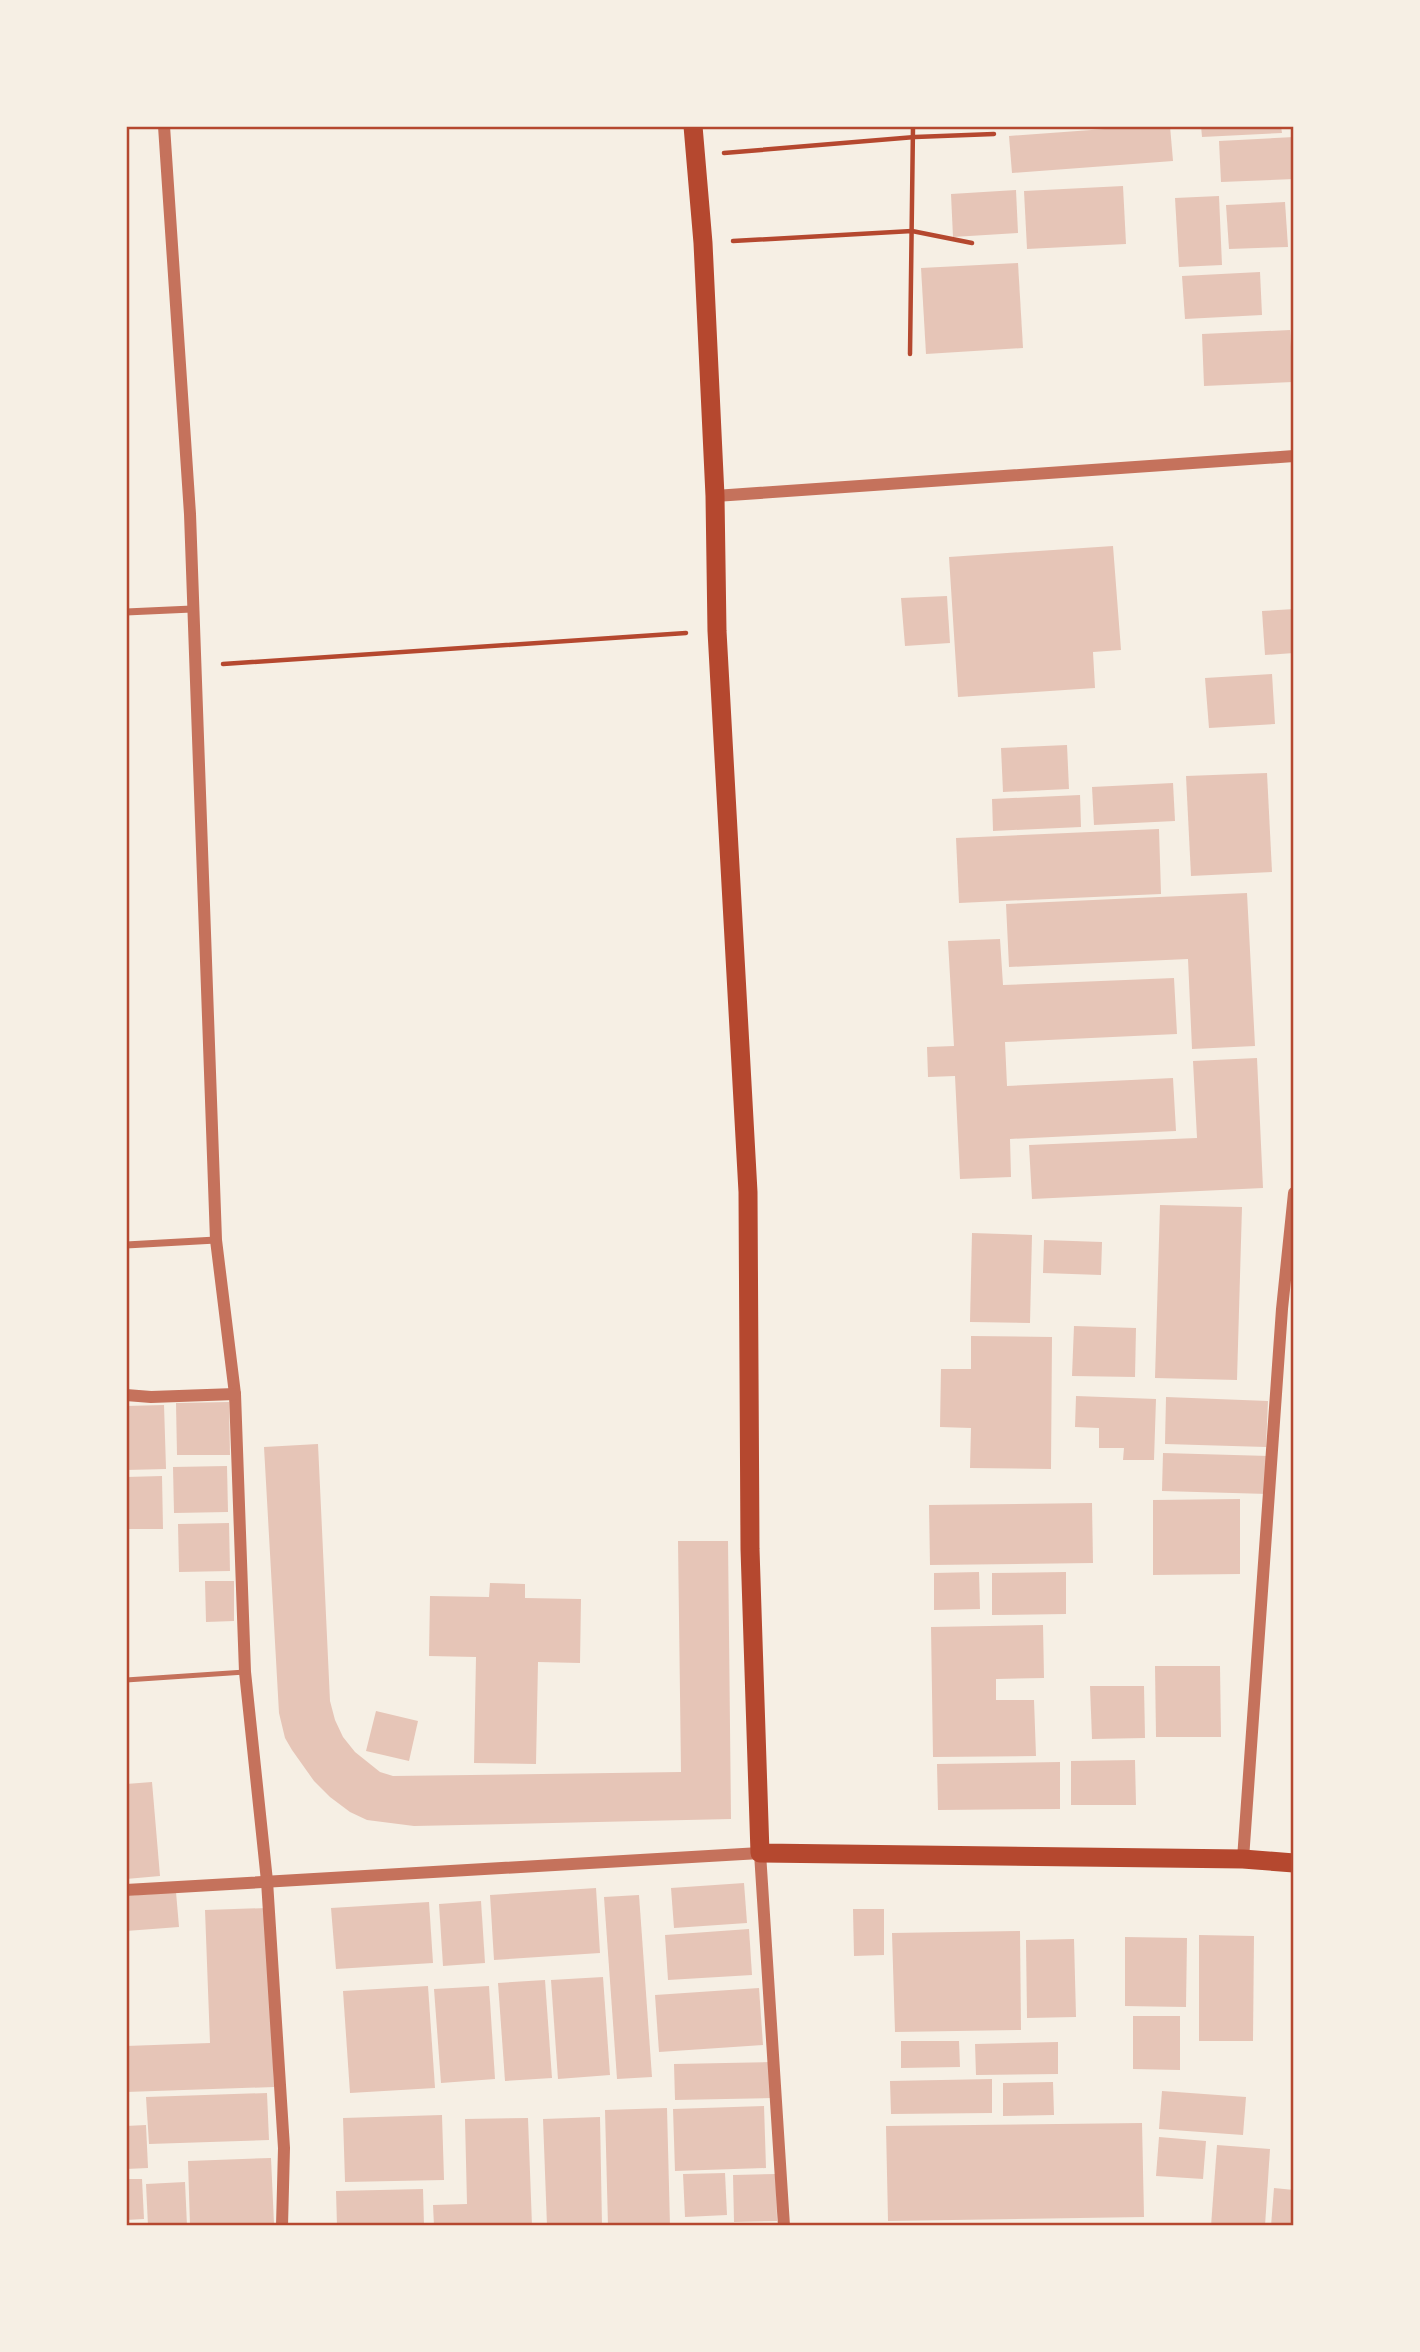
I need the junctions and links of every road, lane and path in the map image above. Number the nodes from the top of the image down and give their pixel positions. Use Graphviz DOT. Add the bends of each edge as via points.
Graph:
graph roads {
  1 [pos="164,126"];
  2 [pos="693,126"];
  3 [pos="914,126"];
  4 [pos="994,134"];
  5 [pos="915,137"];
  6 [pos="695,156"];
  7 [pos="912,231"];
  8 [pos="703,243"];
  9 [pos="972,243"];
  10 [pos="910,354"];
  11 [pos="1294,456"];
  12 [pos="715,496"];
  13 [pos="192,608"];
  14 [pos="126,612"];
  15 [pos="717,631"];
  16 [pos="194,666"];
  17 [pos="1294,1193"];
  18 [pos="216,1240"];
  19 [pos="126,1245"];
  20 [pos="235,1394"];
  21 [pos="126,1395"];
  22 [pos="245,1672"];
  23 [pos="126,1680"];
  24 [pos="760,1853"];
  25 [pos="1243,1859"];
  26 [pos="1294,1863"];
  27 [pos="267,1881"];
  28 [pos="126,1890"];
  29 [pos="282,2226"];
  30 [pos="784,2226"];
  1 -- 13 [label="street"];
  2 -- 6 [label="highway"];
  3 -- 5 [label="path"];
  4 -- 5 [label="path"];
  5 -- 6 [label="path"];
  5 -- 7 [label="path"];
  6 -- 8 [label="highway"];
  7 -- 8 [label="path"];
  7 -- 9 [label="path"];
  7 -- 10 [label="path"];
  8 -- 12 [label="highway"];
  11 -- 12 [label="street"];
  12 -- 15 [label="highway"];
  13 -- 14 [label="street"];
  13 -- 16 [label="street"];
  15 -- 16 [label="path"];
  15 -- 24 [label="highway" via="748,1192 750,1549"];
  16 -- 18 [label="street"];
  17 -- 25 [label="street"];
  18 -- 19 [label="street"];
  18 -- 20 [label="street"];
  20 -- 21 [label="street"];
  20 -- 22 [label="street"];
  22 -- 23 [label="lane"];
  22 -- 27 [label="street"];
  24 -- 25 [label="highway"];
  24 -- 27 [label="street"];
  24 -- 30 [label="street"];
  25 -- 26 [label="highway"];
  27 -- 28 [label="street"];
  27 -- 29 [label="street" via="285,2148"];
}
